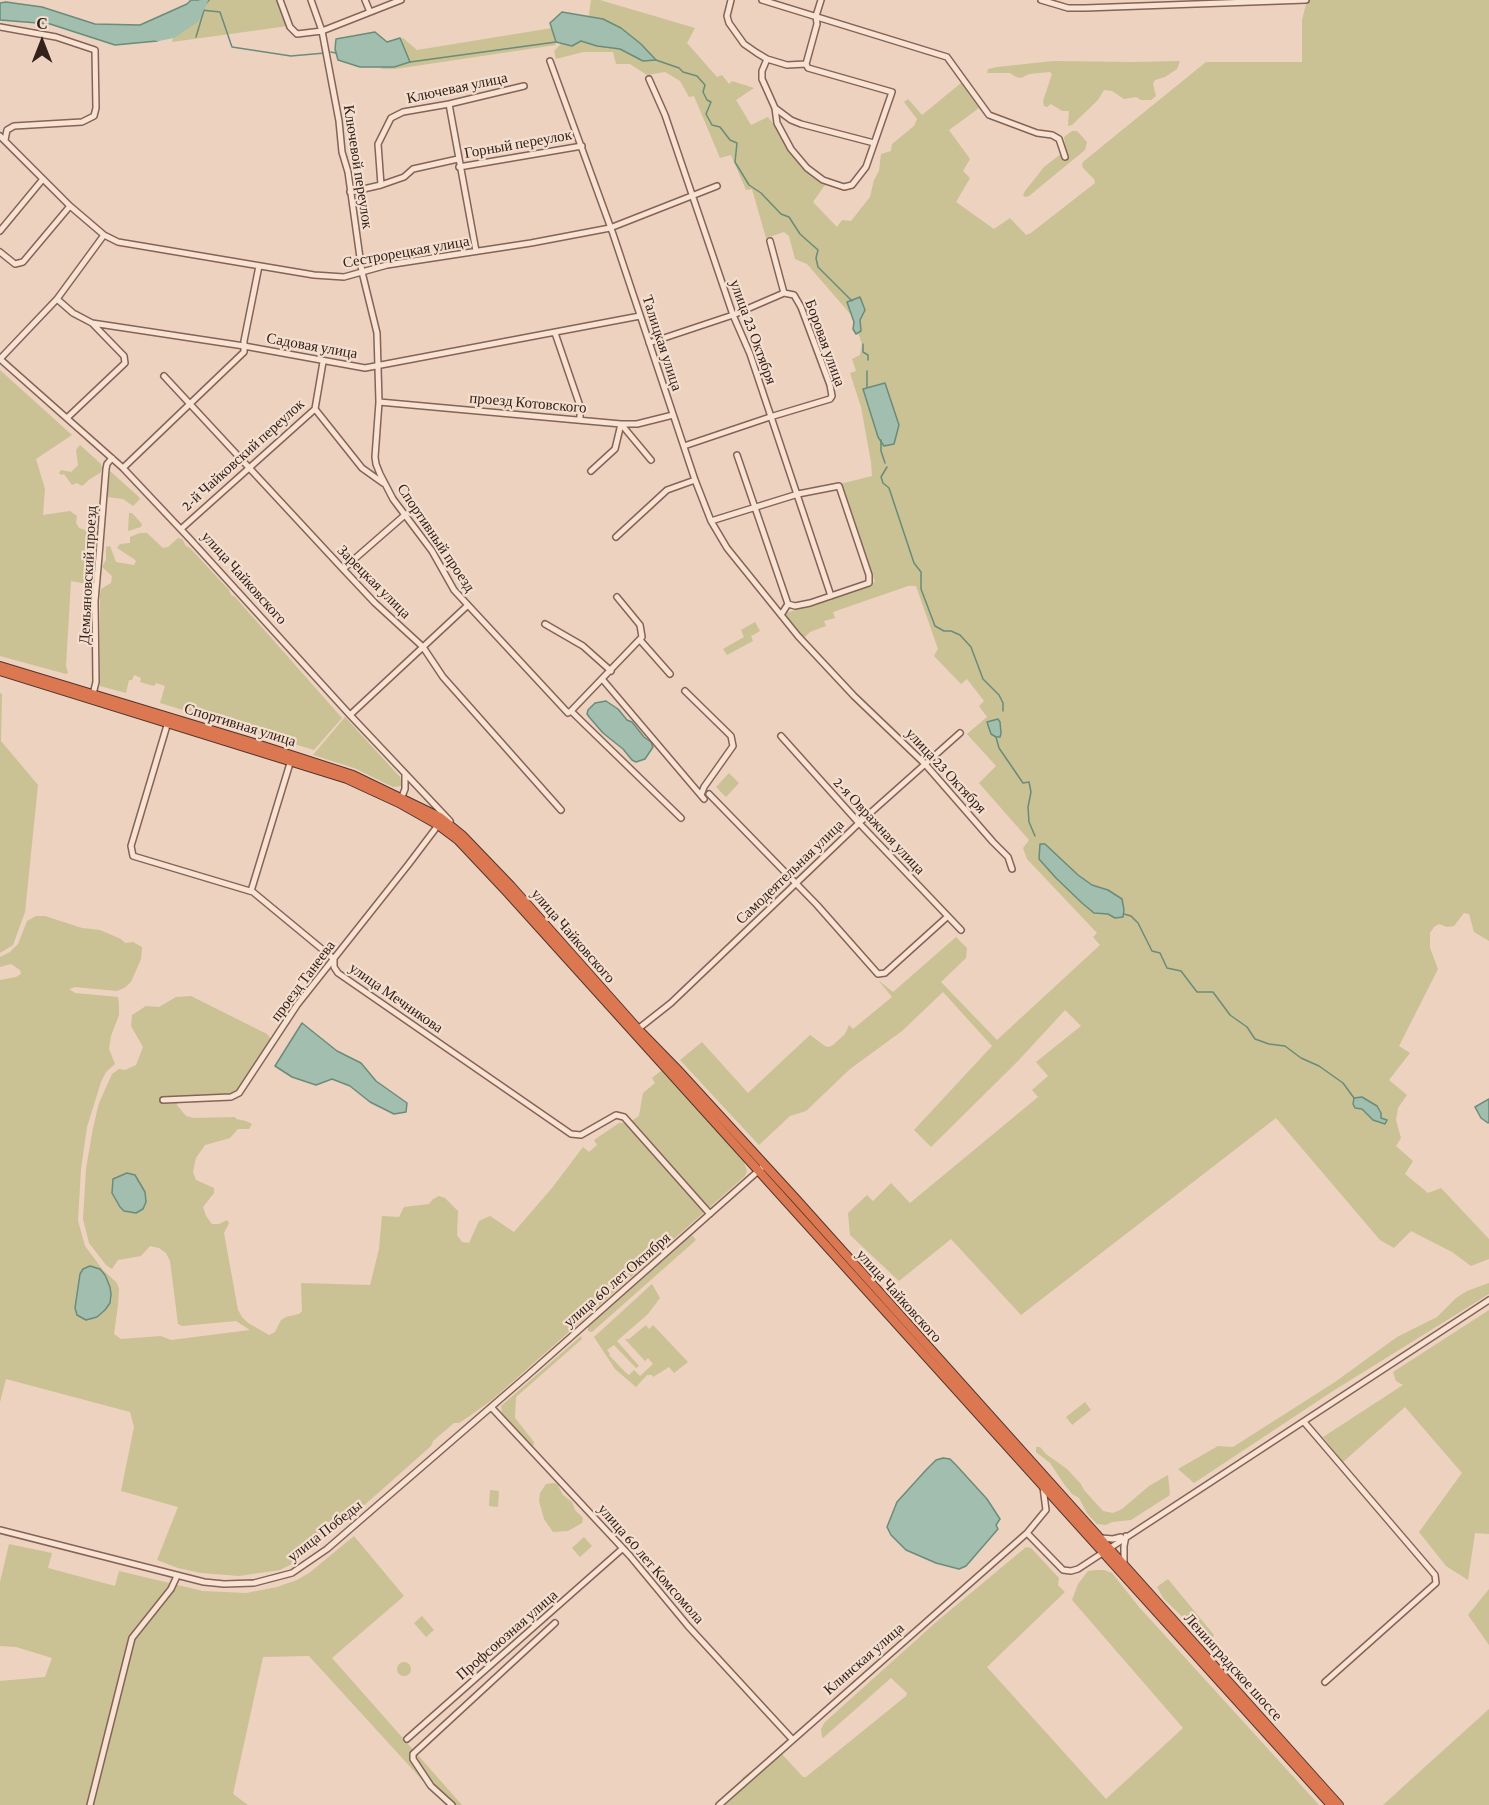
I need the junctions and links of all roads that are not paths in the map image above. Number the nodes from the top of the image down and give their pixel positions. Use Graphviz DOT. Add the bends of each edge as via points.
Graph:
graph roads {
  1 [pos="280,0"];
  2 [pos="311,0"];
  3 [pos="365,0"];
  4 [pos="401,0"];
  5 [pos="731,0"];
  6 [pos="762,0"];
  7 [pos="821,0"];
  8 [pos="1041,0"];
  9 [pos="1306,0"];
  10 [pos="370,12"];
  11 [pos="816,16"];
  12 [pos="0,27"];
  13 [pos="322,31"];
  14 [pos="767,59"];
  15 [pos="550,61"];
  16 [pos="806,64"];
  17 [pos="649,79"];
  18 [pos="524,86"];
  19 [pos="449,104"];
  20 [pos="776,108"];
  21 [pos="2,138"];
  22 [pos="874,143"];
  23 [pos="582,146"];
  24 [pos="1065,157"];
  25 [pos="458,159"];
  26 [pos="459,167"];
  27 [pos="43,179"];
  28 [pos="381,185"];
  29 [pos="717,186"];
  30 [pos="350,192"];
  31 [pos="694,197"];
  32 [pos="70,206"];
  33 [pos="610,228"];
  34 [pos="0,231"];
  35 [pos="104,235"];
  36 [pos="770,241"];
  37 [pos="476,251"];
  38 [pos="0,252"];
  39 [pos="259,266"];
  40 [pos="363,272"];
  41 [pos="784,293"];
  42 [pos="57,299"];
  43 [pos="733,315"];
  44 [pos="640,316"];
  45 [pos="92,323"];
  46 [pos="555,333"];
  47 [pos="649,343"];
  48 [pos="244,346"];
  49 [pos="0,359"];
  50 [pos="323,362"];
  51 [pos="377,367"];
  52 [pos="164,376"];
  53 [pos="379,402"];
  54 [pos="190,405"];
  55 [pos="315,409"];
  56 [pos="673,415"];
  57 [pos="67,417"];
  58 [pos="770,417"];
  59 [pos="580,419"];
  60 [pos="621,424"];
  61 [pos="684,446"];
  62 [pos="737,455"];
  63 [pos="112,458"];
  64 [pos="651,460"];
  65 [pos="250,467"];
  66 [pos="123,468"];
  67 [pos="591,471"];
  68 [pos="695,480"];
  69 [pos="385,483"];
  70 [pos="798,494"];
  71 [pos="755,508"];
  72 [pos="406,514"];
  73 [pos="711,521"];
  74 [pos="181,529"];
  75 [pos="616,537"];
  76 [pos="343,569"];
  77 [pos="831,596"];
  78 [pos="617,597"];
  79 [pos="788,604"];
  80 [pos="468,605"];
  81 [pos="781,615"];
  82 [pos="545,624"];
  83 [pos="640,640"];
  84 [pos="423,647"];
  85 [pos="0,666"];
  86 [pos="0,671"];
  87 [pos="611,671"];
  88 [pos="670,674"];
  89 [pos="603,680"];
  90 [pos="685,691"];
  91 [pos="93,694"];
  92 [pos="571,711"];
  93 [pos="350,715"];
  94 [pos="168,722"];
  95 [pos="960,733"];
  96 [pos="781,736"];
  97 [pos="291,760"];
  98 [pos="925,764"];
  99 [pos="405,774"];
  100 [pos="709,794"];
  101 [pos="400,800"];
  102 [pos="561,810"];
  103 [pos="681,818"];
  104 [pos="440,822"];
  105 [pos="859,823"];
  106 [pos="449,833"];
  107 [pos="462,835"];
  108 [pos="1012,870"];
  109 [pos="796,883"];
  110 [pos="251,891"];
  111 [pos="947,916"];
  112 [pos="961,930"];
  113 [pos="334,959"];
  114 [pos="638,1029"];
  115 [pos="163,1100"];
  116 [pos="762,1168"];
  117 [pos="710,1214"];
  118 [pos="1489,1300"];
  119 [pos="491,1407"];
  120 [pos="1304,1422"];
  121 [pos="1041,1483"];
  122 [pos="0,1530"];
  123 [pos="1027,1533"];
  124 [pos="1126,1536"];
  125 [pos="1097,1537"];
  126 [pos="622,1549"];
  127 [pos="1105,1550"];
  128 [pos="1125,1568"];
  129 [pos="177,1576"];
  130 [pos="555,1623"];
  131 [pos="1325,1682"];
  132 [pos="407,1739"];
  133 [pos="792,1739"];
  134 [pos="90,1805"];
  135 [pos="452,1805"];
  136 [pos="719,1805"];
  137 [pos="1331,1805"];
  138 [pos="1339,1805"];
  1 -- 13 [label="street" via="292,31"];
  2 -- 13 [label="street, Ключевой переулок"];
  3 -- 10 [label="street"];
  4 -- 10 [label="street"];
  5 -- 14 [label="street" via="727,16 733,29 750,49"];
  6 -- 11 [label="street"];
  7 -- 11 [label="street"];
  8 -- 9 [label="street" via="1085,8"];
  10 -- 13 [label="street"];
  11 -- 16 [label="street" via="818,24"];
  11 -- 24 [label="street" via="947,57 989,115 1052,135 1059,139"];
  12 -- 21 [label="street" via="56,37 95,50 94,116 82,122 14,126"];
  13 -- 30 [label="street, Ключевой переулок"];
  14 -- 16 [label="street" via="787,65"];
  14 -- 20 [label="street" via="762,79"];
  15 -- 23 [label="street, Талицкая улица"];
  16 -- 22 [label="street" via="808,68 892,92"];
  17 -- 31 [label="street, улица 23 Октября"];
  18 -- 19 [label="street, Ключевая улица"];
  19 -- 25 [label="street"];
  19 -- 28 [label="street, Ключевая улица" via="403,112 391,118 378,144"];
  20 -- 22 [label="street" via="801,124"];
  20 -- 22 [label="street" via="777,123 791,149 815,175 840,187 852,185 861,176"];
  21 -- 27 [label="street, Сестрорецкая улица"];
  23 -- 26 [label="street, Горный переулок"];
  23 -- 33 [label="street, Талицкая улица"];
  25 -- 26 [label="street"];
  25 -- 28 [label="street" via="413,169 404,177"];
  26 -- 37 [label="street"];
  27 -- 32 [label="street, Сестрорецкая улица"];
  27 -- 34 [label="street"];
  28 -- 30 [label="street"];
  29 -- 31 [label="street, Сестрорецкая улица"];
  30 -- 40 [label="street, Ключевой переулок"];
  31 -- 33 [label="street, Сестрорецкая улица"];
  31 -- 43 [label="street, улица 23 Октября"];
  32 -- 35 [label="street, Сестрорецкая улица"];
  32 -- 38 [label="street" via="23,262 15,264"];
  33 -- 37 [label="street, Сестрорецкая улица"];
  33 -- 44 [label="street, Талицкая улица"];
  35 -- 39 [label="street, Сестрорецкая улица" via="138,246"];
  35 -- 42 [label="street"];
  36 -- 41 [label="street"];
  37 -- 40 [label="street, Сестрорецкая улица"];
  39 -- 40 [label="street, Сестрорецкая улица" via="344,277"];
  39 -- 48 [label="street"];
  40 -- 51 [label="street, Ключевой переулок" via="377,333"];
  41 -- 43 [label="street"];
  41 -- 58 [label="street, Боровая улица" via="794,295 801,307 832,396"];
  42 -- 45 [label="street, Садовая улица"];
  42 -- 49 [label="street"];
  43 -- 47 [label="street"];
  43 -- 58 [label="street, улица 23 Октября"];
  44 -- 46 [label="street, Садовая улица"];
  44 -- 47 [label="street, Талицкая улица"];
  45 -- 48 [label="street, Садовая улица"];
  45 -- 57 [label="street" via="124,356 125,363"];
  46 -- 51 [label="street, Садовая улица"];
  46 -- 59 [label="street" via="580,406"];
  47 -- 56 [label="street, Талицкая улица"];
  48 -- 50 [label="street, Садовая улица"];
  48 -- 54 [label="street" via="244,352"];
  49 -- 57 [label="street, улица Чайковского"];
  50 -- 51 [label="street, Садовая улица"];
  50 -- 55 [label="street, 2-й Чайковский переулок"];
  51 -- 53 [label="street, Ключевой переулок"];
  52 -- 54 [label="street, Зарецкая улица"];
  53 -- 59 [label="street, проезд Котовского"];
  53 -- 69 [label="street, Ключевой переулок" via="376,464"];
  54 -- 65 [label="street, Зарецкая улица"];
  54 -- 66 [label="street"];
  55 -- 65 [label="street, 2-й Чайковский переулок"];
  55 -- 69 [label="street" via="362,468"];
  56 -- 60 [label="street, проезд Котовского"];
  56 -- 61 [label="street, Талицкая улица"];
  57 -- 63 [label="street, улица Чайковского"];
  58 -- 61 [label="street"];
  58 -- 70 [label="street, улица 23 Октября"];
  59 -- 60 [label="street, проезд Котовского"];
  60 -- 64 [label="street"];
  60 -- 67 [label="street" via="615,449"];
  61 -- 68 [label="street, Талицкая улица"];
  62 -- 71 [label="street"];
  63 -- 66 [label="street, улица Чайковского"];
  63 -- 91 [label="street, Демьяновский проезд" via="107,464 95,601"];
  65 -- 74 [label="street, 2-й Чайковский переулок"];
  65 -- 76 [label="street, Зарецкая улица"];
  66 -- 74 [label="street, улица Чайковского"];
  68 -- 73 [label="street, Талицкая улица"];
  68 -- 75 [label="street" via="667,490"];
  69 -- 72 [label="street, Спортивный проезд"];
  70 -- 71 [label="street"];
  70 -- 77 [label="street, улица 23 Октября"];
  70 -- 77 [label="street" via="839,486 869,575 869,583"];
  71 -- 73 [label="street"];
  71 -- 79 [label="street"];
  72 -- 76 [label="street"];
  72 -- 80 [label="street, Спортивный проезд" via="454,590"];
  73 -- 81 [label="street, Талицкая улица" via="727,548"];
  74 -- 93 [label="street, улица Чайковского"];
  76 -- 84 [label="street, Зарецкая улица"];
  77 -- 79 [label="street" via="795,606"];
  78 -- 83 [label="street" via="642,629"];
  79 -- 81 [label="street"];
  80 -- 84 [label="street"];
  80 -- 92 [label="street" via="568,713"];
  81 -- 98 [label="street, улица 23 Октября" via="850,692"];
  82 -- 87 [label="street" via="583,646"];
  83 -- 87 [label="street"];
  83 -- 88 [label="street"];
  84 -- 93 [label="street"];
  84 -- 102 [label="street, Зарецкая улица" via="443,677"];
  85 -- 91 [label="highway, Спортивная улица"];
  86 -- 94 [label="highway, Спортивная улица"];
  87 -- 89 [label="street"];
  89 -- 90 [label="street" via="702,797 704,787 733,746 731,736"];
  89 -- 92 [label="street"];
  91 -- 101 [label="highway, Спортивная улица" via="327,766"];
  92 -- 103 [label="street"];
  93 -- 99 [label="street, улица Чайковского"];
  94 -- 97 [label="highway, Спортивная улица"];
  94 -- 110 [label="street, улица Мечникова" via="131,854"];
  95 -- 98 [label="street, Самодеятельная улица"];
  96 -- 105 [label="street, 2-я Овражная улица"];
  97 -- 101 [label="highway, Спортивная улица"];
  97 -- 110 [label="street"];
  98 -- 105 [label="street, Самодеятельная улица"];
  98 -- 108 [label="street, улица 23 Октября" via="1008,856"];
  99 -- 101 [label="street"];
  99 -- 107 [label="street, улица Чайковского"];
  100 -- 109 [label="street"];
  101 -- 104 [label="highway, Спортивная улица"];
  104 -- 106 [label="highway, Спортивная улица"];
  104 -- 107 [label="highway, Спортивная улица"];
  104 -- 113 [label="street, проезд Танеева"];
  105 -- 109 [label="street, Самодеятельная улица"];
  105 -- 111 [label="street, 2-я Овражная улица"];
  106 -- 116 [label="highway, улица Чайковского"];
  107 -- 114 [label="highway, улица Чайковского"];
  109 -- 111 [label="street" via="880,975"];
  109 -- 114 [label="street, Самодеятельная улица"];
  110 -- 113 [label="street, улица Мечникова"];
  111 -- 112 [label="street, 2-я Овражная улица"];
  113 -- 115 [label="street, проезд Танеева" via="297,1005 239,1093 231,1097"];
  113 -- 117 [label="street, улица Мечникова" via="338,973 571,1134 581,1134 616,1115 624,1117"];
  114 -- 116 [label="highway, улица Чайковского"];
  116 -- 117 [label="street, улица 60 лет Октября"];
  116 -- 121 [label="highway, улица Чайковского"];
  116 -- 125 [label="highway, улица Чайковского"];
  117 -- 119 [label="street, улица 60 лет Октября"];
  118 -- 120 [label="street"];
  119 -- 126 [label="street, улица 60 лет Комсомола"];
  119 -- 129 [label="street, улица Победы" via="301,1568 282,1577 242,1584"];
  120 -- 124 [label="street"];
  120 -- 131 [label="street" via="1435,1575 1436,1583"];
  121 -- 123 [label="street, Клинская улица" via="1046,1510"];
  121 -- 127 [label="highway, улица Чайковского"];
  122 -- 129 [label="street, улица Победы"];
  123 -- 127 [label="street" via="1063,1570 1078,1569"];
  123 -- 133 [label="street, Клинская улица"];
  124 -- 125 [label="street"];
  124 -- 127 [label="street"];
  124 -- 128 [label="street"];
  125 -- 127 [label="highway, улица Чайковского"];
  126 -- 132 [label="street, Профсоюзная улица"];
  126 -- 133 [label="street, улица 60 лет Комсомола"];
  127 -- 128 [label="highway, Ленинградское шоссе"];
  127 -- 137 [label="highway, Ленинградское шоссе"];
  128 -- 138 [label="highway, Ленинградское шоссе"];
  129 -- 134 [label="street" via="132,1638"];
  130 -- 135 [label="street" via="413,1754 431,1786"];
  133 -- 136 [label="street, Клинская улица"];
}
